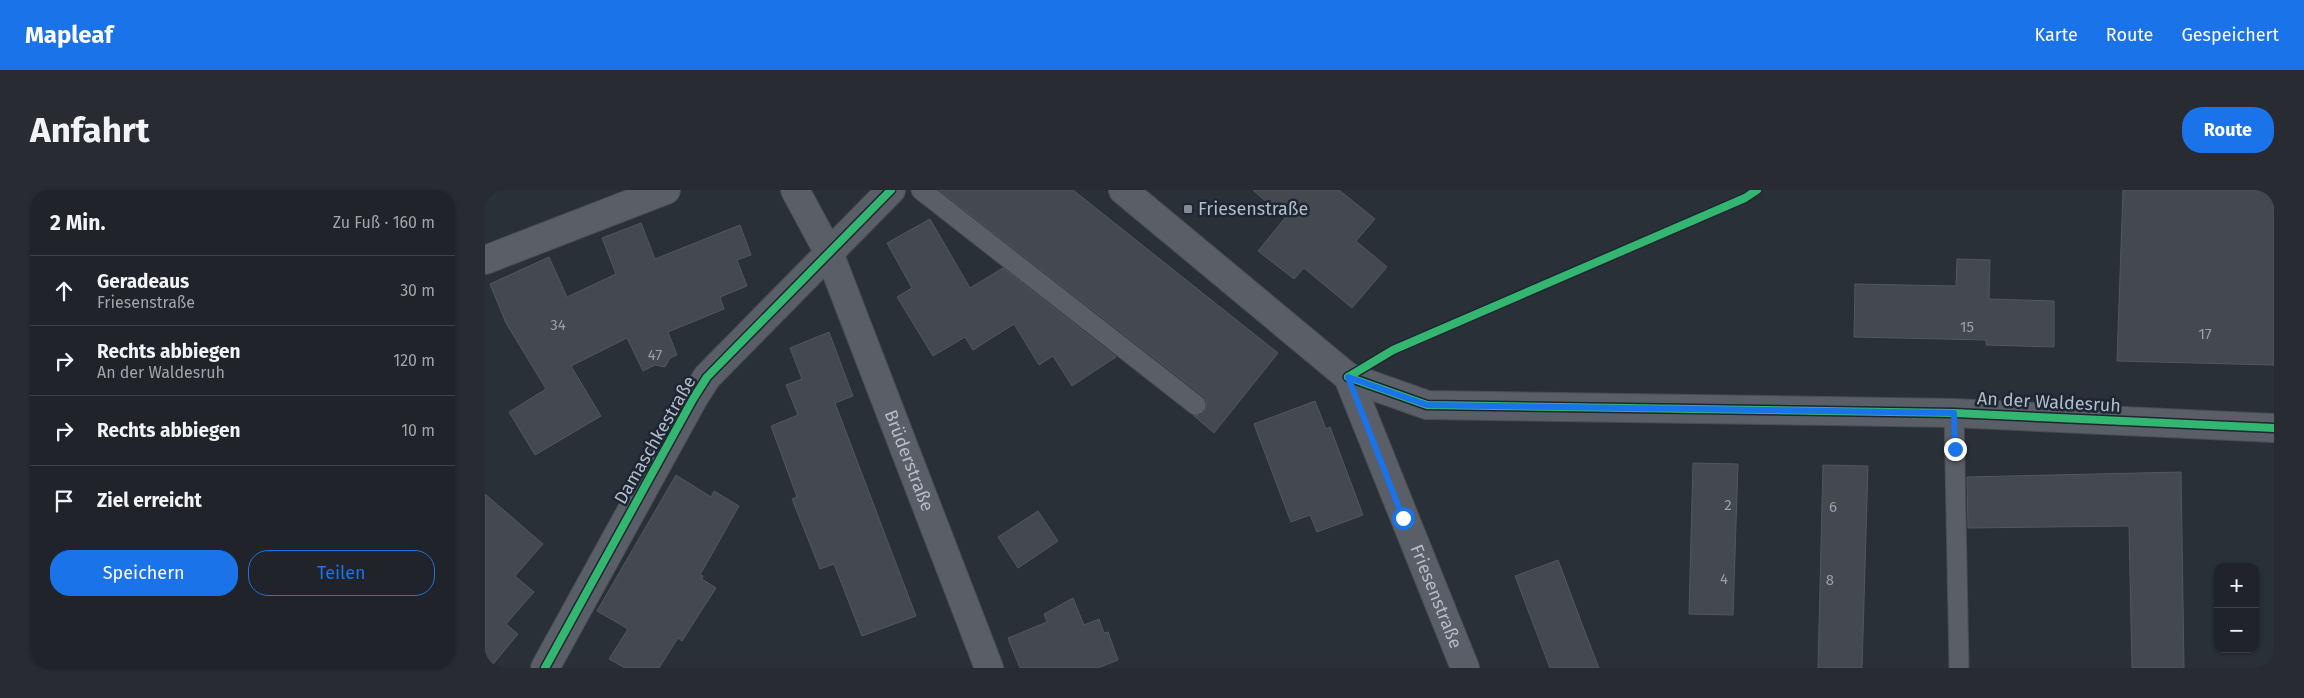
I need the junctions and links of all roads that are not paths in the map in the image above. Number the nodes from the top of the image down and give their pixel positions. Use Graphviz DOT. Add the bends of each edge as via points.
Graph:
graph roads {
  1 [pos="666,190"];
  2 [pos="795,190"];
  3 [pos="891,190"];
  4 [pos="921,190"];
  5 [pos="1123,190"];
  6 [pos="829,253"];
  7 [pos="485,260"];
  8 [pos="1348,377"];
  9 [pos="1196,405"];
  10 [pos="1954,413"];
  11 [pos="2274,428"];
  12 [pos="545,668"];
  13 [pos="989,668"];
  14 [pos="1465,668"];
  15 [pos="1959,668"];
  1 -- 7 [label="street"];
  2 -- 6 [label="street, Brüderstraße"];
  3 -- 6 [label="street, Damaschkestraße"];
  4 -- 9 [label="lane"];
  5 -- 8 [label="street, Friesenstraße"];
  6 -- 12 [label="street, Damaschkestraße" via="707,377"];
  6 -- 13 [label="street, Brüderstraße"];
  8 -- 10 [label="street, An der Waldesruh" via="1427,405"];
  8 -- 14 [label="street, Friesenstraße"];
  10 -- 11 [label="street, An der Waldesruh"];
  10 -- 15 [label="lane"];
}
